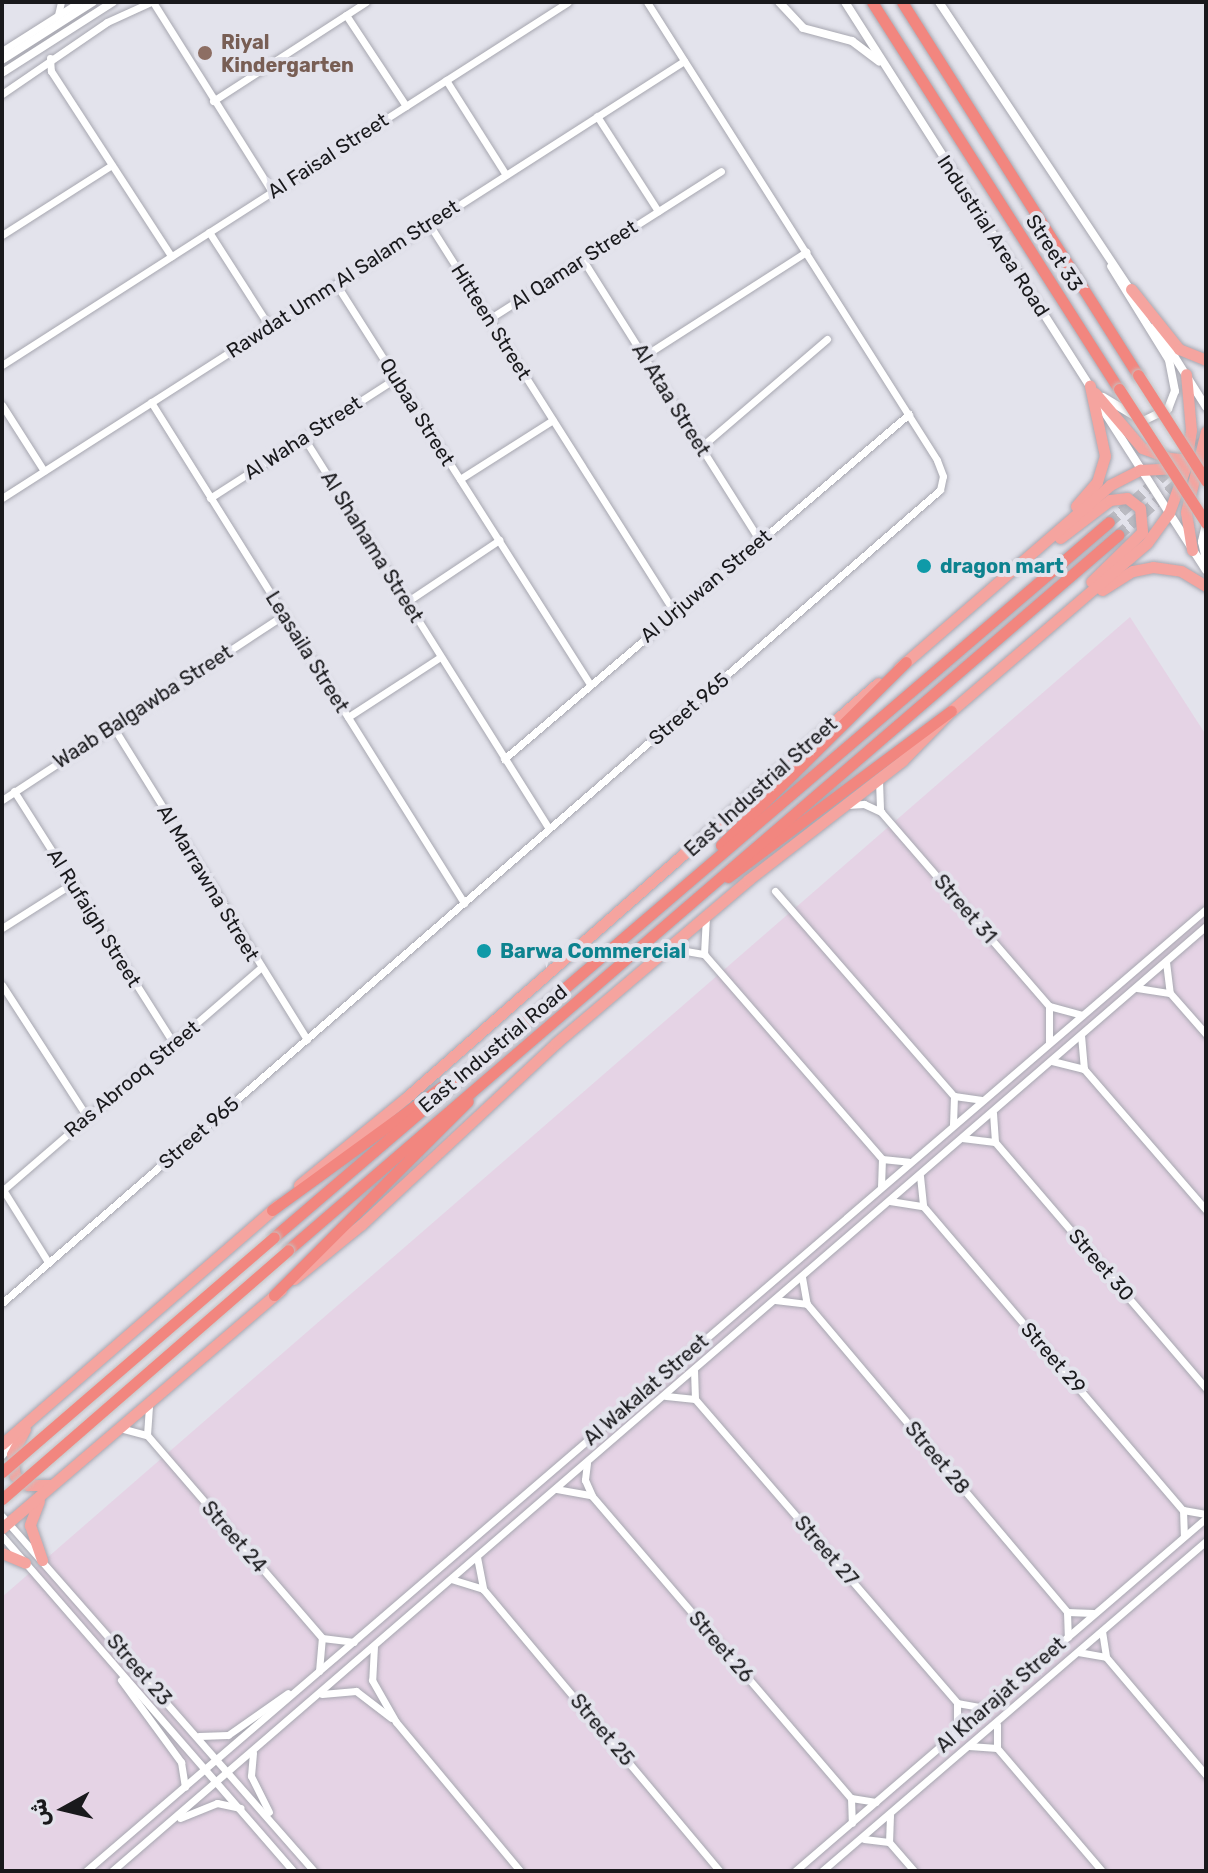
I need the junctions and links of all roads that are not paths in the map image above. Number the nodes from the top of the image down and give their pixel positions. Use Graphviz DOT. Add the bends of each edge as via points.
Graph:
graph roads {
  1 [pos="62,2"];
  2 [pos="93,2"];
  3 [pos="113,2"];
  4 [pos="152,2"];
  5 [pos="366,2"];
  6 [pos="568,2"];
  7 [pos="647,2"];
  8 [pos="779,2"];
  9 [pos="845,2"];
  10 [pos="872,2"];
  11 [pos="902,2"];
  12 [pos="939,2"];
  13 [pos="76,4"];
  14 [pos="143,8"];
  15 [pos="58,15"];
  16 [pos="157,15"];
  17 [pos="346,15"];
  18 [pos="2,51"];
  19 [pos="50,58"];
  20 [pos="2,60"];
  21 [pos="684,61"];
  22 [pos="40,65"];
  23 [pos="885,67"];
  24 [pos="51,71"];
  25 [pos="2,73"];
  26 [pos="446,80"];
  27 [pos="2,94"];
  28 [pos="213,101"];
  29 [pos="406,106"];
  30 [pos="597,116"];
  31 [pos="112,165"];
  32 [pos="721,171"];
  33 [pos="506,175"];
  34 [pos="272,192"];
  35 [pos="658,211"];
  36 [pos="429,224"];
  37 [pos="209,232"];
  38 [pos="2,235"];
  39 [pos="806,252"];
  40 [pos="1106,254"];
  41 [pos="171,256"];
  42 [pos="583,260"];
  43 [pos="336,284"];
  44 [pos="1131,289"];
  45 [pos="489,319"];
  46 [pos="269,326"];
  47 [pos="827,339"];
  48 [pos="644,356"];
  49 [pos="1206,360"];
  50 [pos="2,365"];
  51 [pos="1186,374"];
  52 [pos="396,378"];
  53 [pos="1090,386"];
  54 [pos="151,402"];
  55 [pos="2,405"];
  56 [pos="1206,407"];
  57 [pos="909,414"];
  58 [pos="553,420"];
  59 [pos="1206,431"];
  60 [pos="304,438"];
  61 [pos="701,447"];
  62 [pos="1196,466"];
  63 [pos="1140,470"];
  64 [pos="44,471"];
  65 [pos="460,479"];
  66 [pos="1206,481"];
  67 [pos="2,498"];
  68 [pos="210,498"];
  69 [pos="1169,513"];
  70 [pos="1109,522"];
  71 [pos="1206,524"];
  72 [pos="1118,535"];
  73 [pos="499,540"];
  74 [pos="760,541"];
  75 [pos="1192,550"];
  76 [pos="1206,559"];
  77 [pos="1015,568"];
  78 [pos="1206,570"];
  79 [pos="1206,586"];
  80 [pos="408,601"];
  81 [pos="675,613"];
  82 [pos="284,615"];
  83 [pos="1055,621"];
  84 [pos="439,658"];
  85 [pos="906,662"];
  86 [pos="590,685"];
  87 [pos="951,711"];
  88 [pos="348,717"];
  89 [pos="112,725"];
  90 [pos="504,759"];
  91 [pos="879,779"];
  92 [pos="14,791"];
  93 [pos="2,800"];
  94 [pos="845,806"];
  95 [pos="881,812"];
  96 [pos="549,829"];
  97 [pos="714,855"];
  98 [pos="73,883"];
  99 [pos="775,891"];
  100 [pos="704,893"];
  101 [pos="464,903"];
  102 [pos="1206,909"];
  103 [pos="617,914"];
  104 [pos="707,914"];
  105 [pos="1206,926"];
  106 [pos="2,928"];
  107 [pos="669,948"];
  108 [pos="704,954"];
  109 [pos="1166,961"];
  110 [pos="260,968"];
  111 [pos="2,985"];
  112 [pos="1135,988"];
  113 [pos="1170,993"];
  114 [pos="1049,1006"];
  115 [pos="1082,1015"];
  116 [pos="1206,1034"];
  117 [pos="1081,1035"];
  118 [pos="307,1039"];
  119 [pos="1049,1043"];
  120 [pos="174,1044"];
  121 [pos="1051,1061"];
  122 [pos="471,1067"];
  123 [pos="1084,1069"];
  124 [pos="485,1082"];
  125 [pos="954,1096"];
  126 [pos="982,1100"];
  127 [pos="994,1111"];
  128 [pos="87,1117"];
  129 [pos="953,1125"];
  130 [pos="962,1138"];
  131 [pos="995,1142"];
  132 [pos="882,1159"];
  133 [pos="911,1162"];
  134 [pos="920,1175"];
  135 [pos="881,1187"];
  136 [pos="3,1189"];
  137 [pos="889,1201"];
  138 [pos="923,1206"];
  139 [pos="272,1210"];
  140 [pos="1206,1210"];
  141 [pos="48,1262"];
  142 [pos="802,1277"];
  143 [pos="274,1295"];
  144 [pos="775,1300"];
  145 [pos="2,1303"];
  146 [pos="807,1304"];
  147 [pos="694,1370"];
  148 [pos="1206,1388"];
  149 [pos="665,1396"];
  150 [pos="695,1399"];
  151 [pos="151,1401"];
  152 [pos="29,1422"];
  153 [pos="120,1428"];
  154 [pos="147,1435"];
  155 [pos="2,1444"];
  156 [pos="2,1455"];
  157 [pos="587,1463"];
  158 [pos="2,1472"];
  159 [pos="52,1485"];
  160 [pos="556,1489"];
  161 [pos="592,1496"];
  162 [pos="2,1499"];
  163 [pos="1183,1510"];
  164 [pos="1206,1516"];
  165 [pos="4,1522"];
  166 [pos="2,1536"];
  167 [pos="1184,1536"];
  168 [pos="1206,1541"];
  169 [pos="1196,1550"];
  170 [pos="1206,1551"];
  171 [pos="2,1553"];
  172 [pos="477,1557"];
  173 [pos="42,1560"];
  174 [pos="25,1563"];
  175 [pos="451,1579"];
  176 [pos="483,1589"];
  177 [pos="1067,1612"];
  178 [pos="1095,1613"];
  179 [pos="1102,1631"];
  180 [pos="1068,1637"];
  181 [pos="322,1638"];
  182 [pos="354,1642"];
  183 [pos="374,1646"];
  184 [pos="1078,1652"];
  185 [pos="1106,1657"];
  186 [pos="117,1671"];
  187 [pos="318,1672"];
  188 [pos="304,1684"];
  189 [pos="317,1696"];
  190 [pos="957,1703"];
  191 [pos="987,1707"];
  192 [pos="396,1722"];
  193 [pos="997,1722"];
  194 [pos="957,1733"];
  195 [pos="197,1735"];
  196 [pos="969,1746"];
  197 [pos="997,1748"];
  198 [pos="254,1750"];
  199 [pos="218,1759"];
  200 [pos="206,1769"];
  201 [pos="230,1772"];
  202 [pos="1206,1775"];
  203 [pos="218,1782"];
  204 [pos="185,1787"];
  205 [pos="851,1798"];
  206 [pos="877,1802"];
  207 [pos="240,1808"];
  208 [pos="890,1815"];
  209 [pos="167,1824"];
  210 [pos="275,1825"];
  211 [pos="851,1825"];
  212 [pos="862,1839"];
  213 [pos="889,1842"];
  214 [pos="126,1859"];
  215 [pos="86,1871"];
  216 [pos="112,1871"];
  217 [pos="123,1871"];
  218 [pos="293,1871"];
  219 [pos="314,1871"];
  220 [pos="520,1871"];
  221 [pos="720,1871"];
  222 [pos="795,1871"];
  223 [pos="822,1871"];
  224 [pos="914,1871"];
  225 [pos="1102,1871"];
  1 -- 13 [label="street"];
  1 -- 15 [label="street"];
  2 -- 20 [label="street"];
  3 -- 25 [label="street"];
  4 -- 14 [label="street"];
  4 -- 16 [label="street"];
  5 -- 17 [label="street"];
  6 -- 26 [label="street, Al Faisal Street"];
  7 -- 21 [label="street, Street 965"];
  8 -- 23 [label="street" via="787,15 812,32 860,45"];
  9 -- 23 [label="street, Industrial Area Road"];
  10 -- 71 [label="highway, Street 33, bridge"];
  11 -- 66 [label="highway, Street 33, bridge"];
  12 -- 40 [label="street"];
  13 -- 15 [label="street"];
  14 -- 16 [label="street"];
  14 -- 19 [label="street" via="107,22"];
  15 -- 18 [label="street"];
  16 -- 28 [label="street"];
  17 -- 28 [label="street"];
  17 -- 29 [label="street"];
  19 -- 22 [label="street"];
  19 -- 24 [label="street"];
  21 -- 30 [label="street, Rawdat Umm Al Salam Street"];
  21 -- 39 [label="street, Street 965"];
  22 -- 24 [label="street"];
  22 -- 27 [label="street"];
  23 -- 53 [label="street, Industrial Area Road"];
  24 -- 31 [label="street"];
  26 -- 29 [label="street, Al Faisal Street"];
  26 -- 33 [label="street"];
  28 -- 34 [label="street"];
  29 -- 34 [label="street, Al Faisal Street"];
  30 -- 33 [label="street, Rawdat Umm Al Salam Street"];
  30 -- 35 [label="street, Al Qamar Street"];
  31 -- 38 [label="street"];
  31 -- 41 [label="street"];
  32 -- 35 [label="street, Al Qamar Street"];
  33 -- 36 [label="street, Rawdat Umm Al Salam Street"];
  34 -- 37 [label="street, Al Faisal Street"];
  35 -- 42 [label="street, Al Qamar Street"];
  36 -- 43 [label="street, Rawdat Umm Al Salam Street"];
  36 -- 45 [label="street, Hitteen Street"];
  37 -- 41 [label="street, Al Faisal Street"];
  37 -- 46 [label="street"];
  39 -- 48 [label="street"];
  39 -- 57 [label="street, Street 965"];
  40 -- 44 [label="street"];
  40 -- 53 [label="street" via="1116,281 1169,360 1175,391 1168,409 1143,421"];
  41 -- 50 [label="street, Al Faisal Street"];
  42 -- 45 [label="street, Al Qamar Street"];
  42 -- 48 [label="street, Al Ataa Street"];
  43 -- 46 [label="street, Rawdat Umm Al Salam Street"];
  43 -- 52 [label="street, Qubaa Street"];
  44 -- 49 [label="main road" via="1179,349"];
  44 -- 51 [label="street"];
  45 -- 58 [label="street, Hitteen Street"];
  46 -- 54 [label="street, Rawdat Umm Al Salam Street"];
  47 -- 61 [label="street"];
  48 -- 61 [label="street, Al Ataa Street"];
  51 -- 56 [label="street"];
  51 -- 62 [label="main road"];
  52 -- 60 [label="street, Al Waha Street"];
  52 -- 65 [label="street, Qubaa Street"];
  53 -- 62 [label="main road" via="1131,440 1150,452"];
  53 -- 63 [label="street, Industrial Area Road"];
  53 -- 77 [label="main road" via="1105,436 1102,470 1091,490"];
  54 -- 64 [label="street, Rawdat Umm Al Salam Street"];
  54 -- 68 [label="street, Leasaila Street"];
  55 -- 64 [label="street"];
  57 -- 74 [label="street, Al Urjuwan Street"];
  57 -- 96 [label="street, Street 965" via="942,468 943,484 936,495"];
  58 -- 65 [label="street"];
  58 -- 81 [label="street, Hitteen Street"];
  59 -- 62 [label="main road"];
  60 -- 68 [label="street, Al Waha Street"];
  60 -- 80 [label="street, Al Shahama Street"];
  61 -- 74 [label="street, Al Ataa Street"];
  62 -- 63 [label="main road"];
  62 -- 69 [label="main road"];
  62 -- 75 [label="main road" via="1186,512"];
  63 -- 69 [label="street"];
  63 -- 77 [label="main road" via="1110,485"];
  64 -- 67 [label="street, Rawdat Umm Al Salam Street"];
  65 -- 73 [label="street, Qubaa Street"];
  68 -- 82 [label="street, Leasaila Street"];
  69 -- 75 [label="street"];
  69 -- 83 [label="main road" via="1147,543"];
  70 -- 97 [label="highway, East Industrial Road"];
  71 -- 76 [label="street"];
  72 -- 100 [label="highway, East Industrial Road"];
  73 -- 80 [label="street"];
  73 -- 86 [label="street, Qubaa Street"];
  74 -- 81 [label="street, Al Urjuwan Street"];
  75 -- 78 [label="street"];
  77 -- 83 [label="main road" via="1110,500 1127,498 1140,508 1142,532"];
  77 -- 85 [label="main road"];
  79 -- 83 [label="main road" via="1171,568 1143,568"];
  80 -- 84 [label="street, Al Shahama Street"];
  81 -- 86 [label="street, Al Urjuwan Street"];
  82 -- 88 [label="street, Leasaila Street"];
  82 -- 89 [label="street, Waab Balgawba Street"];
  83 -- 87 [label="main road, East Industrial Road"];
  84 -- 88 [label="street"];
  84 -- 90 [label="street, Al Shahama Street"];
  85 -- 97 [label="highway" via="729,834"];
  85 -- 103 [label="main road, East Industrial Street"];
  86 -- 90 [label="street, Al Urjuwan Street"];
  87 -- 91 [label="main road, East Industrial Road"];
  87 -- 100 [label="highway"];
  88 -- 101 [label="street, Leasaila Street"];
  89 -- 92 [label="street, Waab Balgawba Street"];
  89 -- 110 [label="street, Al Marrawna Street"];
  90 -- 96 [label="street, Al Shahama Street"];
  91 -- 94 [label="main road, East Industrial Road"];
  91 -- 95 [label="street" via="876,796"];
  92 -- 93 [label="street, Waab Balgawba Street"];
  92 -- 98 [label="street, Al Rufaigh Street"];
  94 -- 95 [label="street" via="864,804"];
  94 -- 104 [label="main road, East Industrial Road"];
  95 -- 114 [label="street, Street 31"];
  96 -- 101 [label="street, Street 965"];
  97 -- 122 [label="highway, East Industrial Road"];
  98 -- 106 [label="street"];
  98 -- 120 [label="street, Al Rufaigh Street"];
  99 -- 125 [label="street"];
  100 -- 124 [label="highway, East Industrial Road"];
  101 -- 118 [label="street, Street 965"];
  102 -- 115 [label="street, Al Wakalat Street"];
  103 -- 139 [label="main road, East Industrial Road"];
  104 -- 107 [label="main road, East Industrial Road"];
  104 -- 108 [label="street"];
  105 -- 109 [label="street, Al Wakalat Street"];
  107 -- 108 [label="street"];
  107 -- 143 [label="main road, East Industrial Road" via="534,1063 362,1224"];
  108 -- 132 [label="street"];
  109 -- 112 [label="street, Al Wakalat Street"];
  109 -- 113 [label="street"];
  110 -- 118 [label="street, Al Marrawna Street"];
  110 -- 120 [label="street, Ras Abrooq Street"];
  111 -- 128 [label="street"];
  112 -- 113 [label="street"];
  112 -- 117 [label="street, Al Wakalat Street"];
  113 -- 116 [label="street"];
  114 -- 115 [label="street"];
  114 -- 119 [label="street"];
  115 -- 119 [label="street, Al Wakalat Street"];
  117 -- 121 [label="street, Al Wakalat Street"];
  117 -- 123 [label="street"];
  118 -- 141 [label="street, Street 965"];
  119 -- 126 [label="street, Al Wakalat Street"];
  120 -- 128 [label="street, Ras Abrooq Street"];
  121 -- 123 [label="street"];
  121 -- 127 [label="street, Al Wakalat Street"];
  122 -- 139 [label="highway"];
  122 -- 158 [label="highway, East Industrial Road, bridge"];
  123 -- 140 [label="street"];
  124 -- 143 [label="highway"];
  124 -- 162 [label="highway, East Industrial Road, bridge"];
  125 -- 126 [label="street"];
  125 -- 129 [label="street"];
  126 -- 129 [label="street, Al Wakalat Street"];
  127 -- 130 [label="street, Al Wakalat Street"];
  127 -- 131 [label="street"];
  128 -- 136 [label="street, Ras Abrooq Street"];
  129 -- 133 [label="street, Al Wakalat Street"];
  130 -- 131 [label="street"];
  130 -- 134 [label="street, Al Wakalat Street"];
  131 -- 148 [label="street, Street 30"];
  132 -- 133 [label="street"];
  132 -- 135 [label="street"];
  133 -- 135 [label="street, Al Wakalat Street"];
  134 -- 137 [label="street, Al Wakalat Street"];
  134 -- 138 [label="street"];
  135 -- 182 [label="street, Al Wakalat Street"];
  136 -- 141 [label="street"];
  137 -- 138 [label="street"];
  137 -- 142 [label="street, Al Wakalat Street"];
  138 -- 163 [label="street, Street 29"];
  139 -- 152 [label="main road, East Industrial Road" via="190,1276"];
  141 -- 145 [label="street, Street 965"];
  142 -- 144 [label="street, Al Wakalat Street"];
  142 -- 146 [label="street, Street 28"];
  143 -- 151 [label="main road, East Industrial Road"];
  144 -- 146 [label="street"];
  144 -- 147 [label="street, Al Wakalat Street"];
  146 -- 177 [label="street, Street 28"];
  147 -- 149 [label="street, Al Wakalat Street"];
  147 -- 150 [label="street"];
  149 -- 150 [label="street"];
  149 -- 157 [label="street, Al Wakalat Street"];
  150 -- 190 [label="street, Street 27"];
  151 -- 153 [label="main road, East Industrial Road"];
  151 -- 154 [label="street"];
  152 -- 155 [label="main road, East Industrial Road"];
  152 -- 156 [label="street"];
  152 -- 159 [label="main road" via="12,1454 12,1470 22,1483"];
  153 -- 154 [label="street"];
  153 -- 159 [label="main road, East Industrial Road"];
  154 -- 181 [label="street, Street 24"];
  157 -- 160 [label="street, Al Wakalat Street"];
  157 -- 161 [label="street" via="585,1480"];
  159 -- 165 [label="main road, East Industrial Road"];
  159 -- 173 [label="main road" via="34,1509 30,1525"];
  160 -- 161 [label="street" via="575,1488"];
  160 -- 172 [label="street, Al Wakalat Street"];
  161 -- 205 [label="street, Street 26"];
  163 -- 164 [label="street"];
  163 -- 167 [label="street"];
  164 -- 167 [label="street, Al Kharajat Street"];
  165 -- 173 [label="street, Street 23"];
  166 -- 174 [label="street, Street 23"];
  167 -- 178 [label="street, Al Kharajat Street"];
  168 -- 169 [label="street, Al Kharajat Street"];
  169 -- 170 [label="street"];
  169 -- 179 [label="street, Al Kharajat Street"];
  171 -- 174 [label="main road"];
  172 -- 175 [label="street, Al Wakalat Street"];
  172 -- 176 [label="street, Street 25"];
  173 -- 195 [label="street, Street 23"];
  174 -- 186 [label="street, Street 23"];
  175 -- 176 [label="street"];
  175 -- 183 [label="street, Al Wakalat Street"];
  176 -- 221 [label="street, Street 25"];
  177 -- 178 [label="street"];
  177 -- 180 [label="street"];
  178 -- 180 [label="street, Al Kharajat Street"];
  179 -- 184 [label="street, Al Kharajat Street"];
  179 -- 185 [label="street"];
  180 -- 191 [label="street, Al Kharajat Street"];
  181 -- 182 [label="street"];
  181 -- 187 [label="street"];
  182 -- 187 [label="street, Al Wakalat Street"];
  183 -- 189 [label="street, Al Wakalat Street"];
  183 -- 192 [label="street" via="372,1680"];
  184 -- 185 [label="street"];
  184 -- 193 [label="street, Al Kharajat Street"];
  185 -- 202 [label="street"];
  186 -- 200 [label="street, Street 23"];
  186 -- 204 [label="street, Street 23" via="181,1762"];
  187 -- 188 [label="street, Al Wakalat Street"];
  188 -- 195 [label="street" via="228,1735"];
  188 -- 199 [label="street, Al Wakalat Street"];
  189 -- 192 [label="street" via="356,1691"];
  189 -- 198 [label="street, Al Wakalat Street"];
  190 -- 191 [label="street"];
  190 -- 194 [label="street"];
  191 -- 194 [label="street, Al Kharajat Street"];
  192 -- 220 [label="street"];
  193 -- 196 [label="street, Al Kharajat Street"];
  193 -- 197 [label="street"];
  194 -- 206 [label="street, Al Kharajat Street"];
  195 -- 199 [label="street, Street 23"];
  196 -- 197 [label="street"];
  196 -- 208 [label="street, Al Kharajat Street"];
  197 -- 225 [label="street"];
  198 -- 201 [label="street, Al Wakalat Street"];
  198 -- 210 [label="street, Street 23" via="251,1776"];
  199 -- 200 [label="street, Al Wakalat Street"];
  199 -- 201 [label="street, Street 23"];
  200 -- 203 [label="street, Street 23"];
  200 -- 204 [label="street, Al Wakalat Street"];
  201 -- 203 [label="street, Al Wakalat Street"];
  201 -- 210 [label="street, Street 23"];
  203 -- 207 [label="street, Street 23"];
  203 -- 209 [label="street, Al Wakalat Street"];
  204 -- 215 [label="street, Al Wakalat Street"];
  205 -- 206 [label="street"];
  205 -- 211 [label="street"];
  206 -- 211 [label="street, Al Kharajat Street"];
  207 -- 209 [label="street" via="217,1803"];
  207 -- 218 [label="street, Street 23"];
  208 -- 212 [label="street, Al Kharajat Street"];
  208 -- 213 [label="street"];
  209 -- 214 [label="street, Al Wakalat Street"];
  210 -- 219 [label="street, Street 23"];
  211 -- 222 [label="street, Al Kharajat Street"];
  212 -- 213 [label="street"];
  212 -- 223 [label="street, Al Kharajat Street"];
  213 -- 224 [label="street"];
  214 -- 216 [label="street, Al Wakalat Street"];
  214 -- 217 [label="street"];
}
